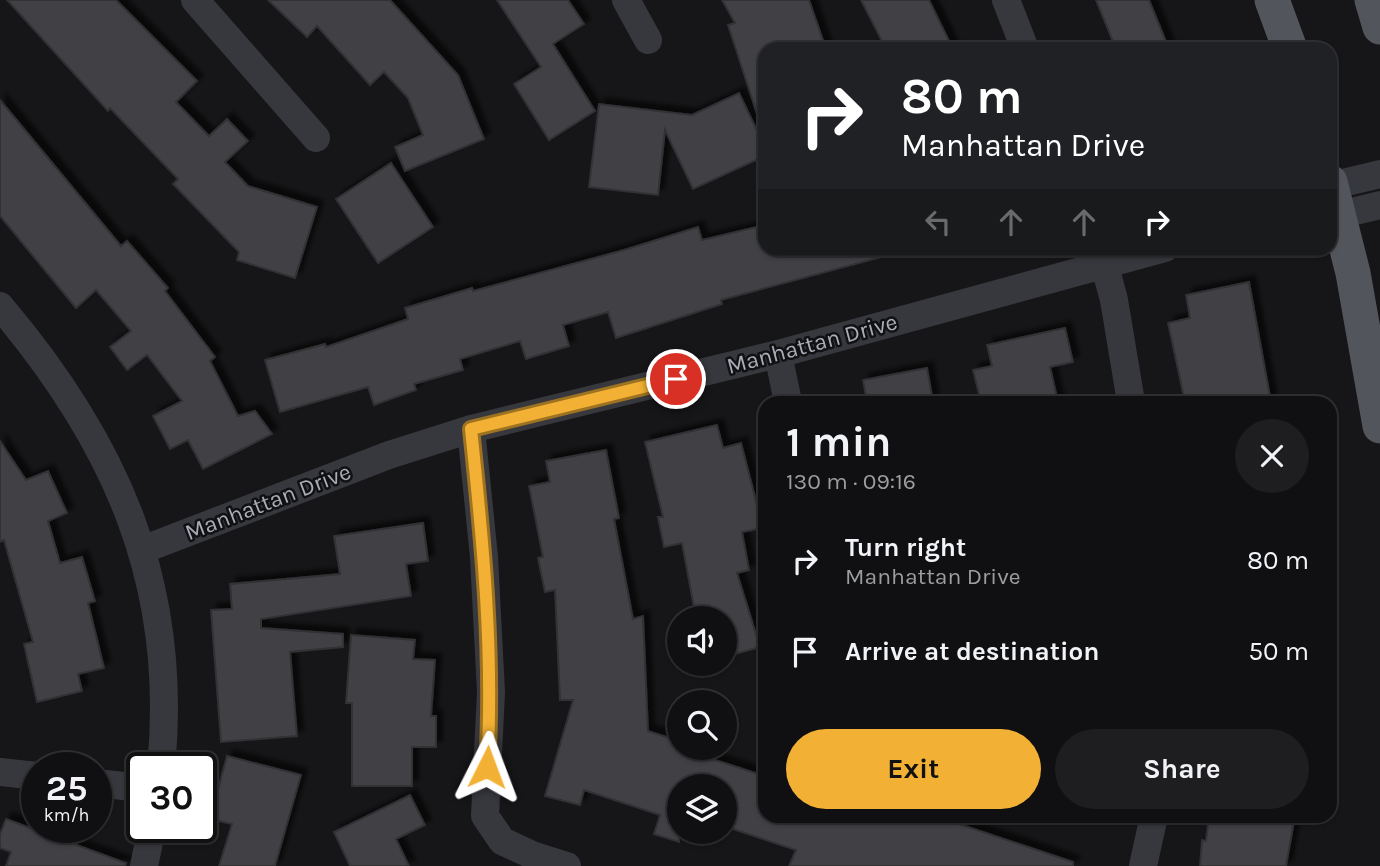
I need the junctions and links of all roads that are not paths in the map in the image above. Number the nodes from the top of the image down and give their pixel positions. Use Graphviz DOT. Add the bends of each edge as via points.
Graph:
graph roads {
  1 [pos="195,0"];
  2 [pos="626,0"];
  3 [pos="1006,0"];
  4 [pos="1272,0"];
  5 [pos="1372,0"];
  6 [pos="1380,27"];
  7 [pos="648,40"];
  8 [pos="1022,42"];
  9 [pos="1287,42"];
  10 [pos="316,138"];
  11 [pos="1380,174"];
  12 [pos="1337,195"];
  13 [pos="1337,198"];
  14 [pos="1380,205"];
  15 [pos="1337,221"];
  16 [pos="1102,257"];
  17 [pos="0,306"];
  18 [pos="778,354"];
  19 [pos="787,396"];
  20 [pos="1130,396"];
  21 [pos="1380,426"];
  22 [pos="471,429"];
  23 [pos="142,550"];
  24 [pos="163,752"];
  25 [pos="0,772"];
  26 [pos="21,774"];
  27 [pos="1152,823"];
  28 [pos="149,843"];
  29 [pos="144,866"];
  30 [pos="567,866"];
  31 [pos="1143,866"];
  1 -- 10 [label="street"];
  2 -- 7 [label="street"];
  3 -- 8 [label="street"];
  4 -- 9 [label="main road"];
  5 -- 6 [label="main road"];
  11 -- 12 [label="street"];
  13 -- 14 [label="street"];
  15 -- 21 [label="main road"];
  16 -- 18 [label="street, Manhattan Drive"];
  16 -- 20 [label="street"];
  17 -- 23 [label="street" via="50,367 91,430 125,501"];
  18 -- 19 [label="street"];
  18 -- 22 [label="street, Manhattan Drive"];
  22 -- 23 [label="street, Manhattan Drive"];
  22 -- 30 [label="street" via="491,692 485,816 502,841"];
  23 -- 24 [label="street" via="163,657"];
  25 -- 26 [label="street"];
  27 -- 31 [label="street"];
  28 -- 29 [label="street"];
}
